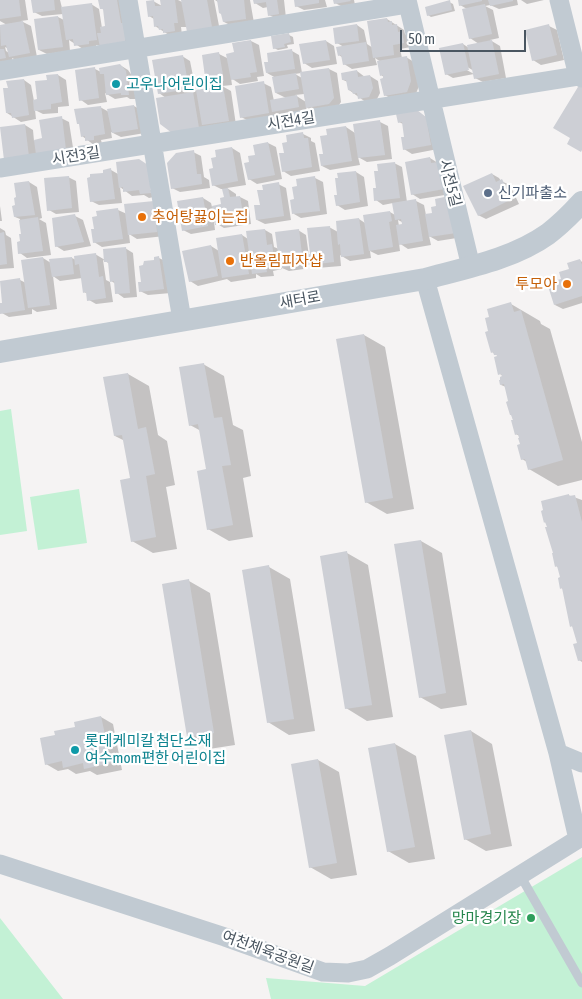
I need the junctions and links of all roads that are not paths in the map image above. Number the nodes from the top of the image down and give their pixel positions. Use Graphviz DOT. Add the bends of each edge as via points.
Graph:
graph roads {
  1 [pos="128,0"];
  2 [pos="559,0"];
  3 [pos="407,2"];
  4 [pos="136,48"];
  5 [pos="0,71"];
  6 [pos="580,77"];
  7 [pos="430,99"];
  8 [pos="152,144"];
  9 [pos="0,168"];
  10 [pos="582,202"];
  11 [pos="471,267"];
  12 [pos="425,279"];
  13 [pos="182,320"];
  14 [pos="0,352"];
  15 [pos="558,753"];
  16 [pos="582,764"];
  17 [pos="580,837"];
  18 [pos="0,864"];
  19 [pos="520,874"];
  20 [pos="582,983"];
  1 -- 4 [label="street"];
  2 -- 6 [label="street"];
  3 -- 4 [label="street"];
  3 -- 7 [label="street, 시전5길"];
  4 -- 5 [label="street"];
  4 -- 8 [label="street"];
  6 -- 7 [label="street"];
  7 -- 8 [label="street, 시전4길"];
  7 -- 11 [label="street, 시전5길"];
  8 -- 9 [label="street, 시전3길"];
  8 -- 13 [label="street"];
  10 -- 11 [label="street, 새터로" via="548,234 510,254"];
  11 -- 12 [label="street, 새터로"];
  12 -- 13 [label="street, 새터로"];
  12 -- 15 [label="street"];
  13 -- 14 [label="street, 새터로"];
  15 -- 16 [label="street"];
  15 -- 17 [label="street"];
  17 -- 19 [label="street, 여천체육공원길"];
  18 -- 19 [label="street, 여천체육공원길" via="323,972 348,973 367,969 390,956"];
  19 -- 20 [label="lane"];
}
